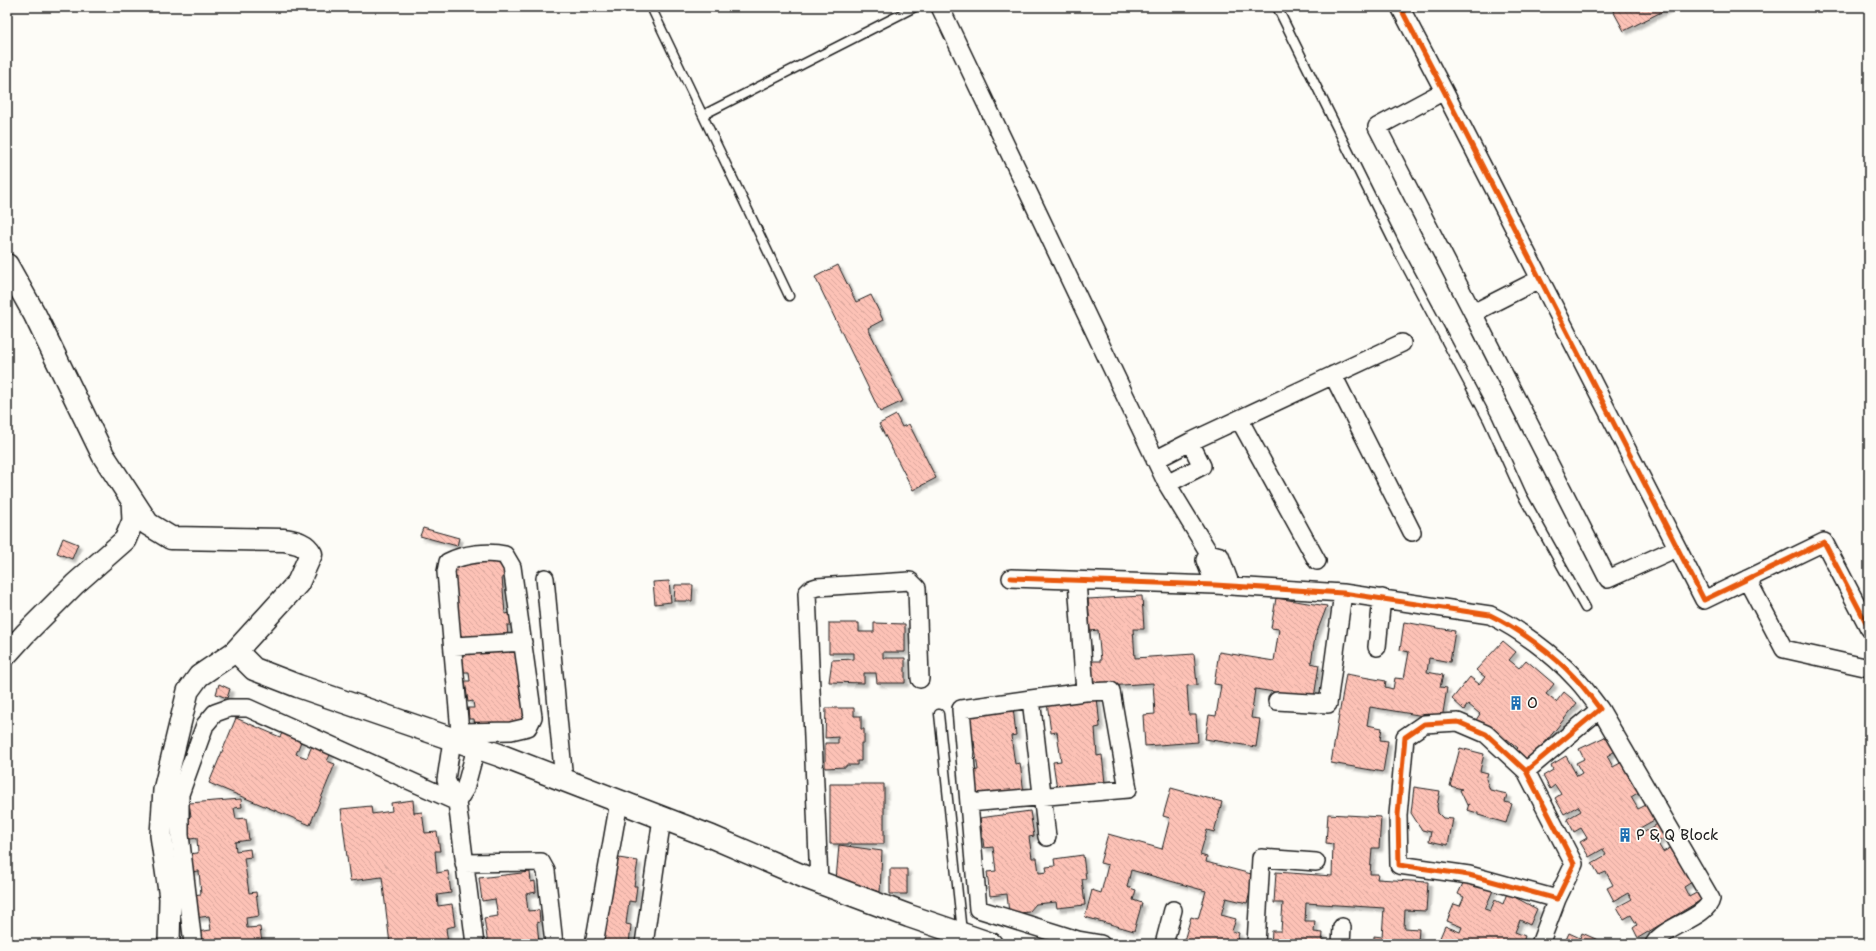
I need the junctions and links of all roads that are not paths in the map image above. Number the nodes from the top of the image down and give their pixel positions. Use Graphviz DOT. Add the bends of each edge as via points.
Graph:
graph roads {
  1 [pos="651,7"];
  2 [pos="915,7"];
  3 [pos="940,7"];
  4 [pos="1277,7"];
  5 [pos="1400,7"];
  6 [pos="1444,91"];
  7 [pos="703,115"];
  8 [pos="7,265"];
  9 [pos="1540,279"];
  10 [pos="789,296"];
  11 [pos="1473,313"];
  12 [pos="1402,343"];
  13 [pos="1333,375"];
  14 [pos="1240,419"];
  15 [pos="1190,442"];
  16 [pos="1155,460"];
  17 [pos="1167,484"];
  18 [pos="132,500"];
  19 [pos="1412,532"];
  20 [pos="1677,548"];
  21 [pos="1317,562"];
  22 [pos="545,578"];
  23 [pos="1011,578"];
  24 [pos="1748,579"];
  25 [pos="1077,581"];
  26 [pos="1223,585"];
  27 [pos="1343,593"];
  28 [pos="1382,598"];
  29 [pos="1585,608"];
  30 [pos="1869,628"];
  31 [pos="523,642"];
  32 [pos="454,646"];
  33 [pos="1377,647"];
  34 [pos="236,651"];
  35 [pos="7,654"];
  36 [pos="1869,668"];
  37 [pos="920,679"];
  38 [pos="1084,692"];
  39 [pos="1031,699"];
  40 [pos="1276,701"];
  41 [pos="1600,709"];
  42 [pos="939,714"];
  43 [pos="462,741"];
  44 [pos="1526,772"];
  45 [pos="564,781"];
  46 [pos="1042,796"];
  47 [pos="457,802"];
  48 [pos="619,802"];
  49 [pos="969,803"];
  50 [pos="662,818"];
  51 [pos="1047,837"];
  52 [pos="1316,862"];
  53 [pos="464,864"];
  54 [pos="819,882"];
  55 [pos="1557,899"];
  56 [pos="1173,910"];
  57 [pos="1342,927"];
  58 [pos="962,934"];
  59 [pos="1077,942"];
  60 [pos="1655,943"];
  61 [pos="169,944"];
  62 [pos="193,944"];
  63 [pos="475,944"];
  64 [pos="554,944"];
  65 [pos="594,944"];
  66 [pos="644,944"];
  67 [pos="990,944"];
  68 [pos="1101,944"];
  69 [pos="1164,944"];
  70 [pos="1256,944"];
  71 [pos="1341,944"];
  72 [pos="1540,944"];
  1 -- 7 [label="lane"];
  2 -- 7 [label="lane"];
  3 -- 16 [label="street"];
  4 -- 29 [label="lane" via="1397,249 1488,420 1522,495"];
  5 -- 6 [label="street"];
  6 -- 9 [label="street"];
  6 -- 11 [label="street" via="1377,127"];
  7 -- 10 [label="lane"];
  8 -- 18 [label="main road" via="35,315 103,455"];
  9 -- 11 [label="street"];
  9 -- 20 [label="street"];
  11 -- 20 [label="street" via="1608,579"];
  12 -- 13 [label="street"];
  13 -- 14 [label="street"];
  13 -- 19 [label="street"];
  14 -- 15 [label="street"];
  14 -- 21 [label="street"];
  15 -- 16 [label="street"];
  15 -- 17 [label="street" via="1202,466"];
  16 -- 17 [label="street"];
  17 -- 26 [label="street" via="1209,553 1220,556"];
  18 -- 34 [label="main road" via="148,524 171,538 284,540 298,543 308,550 310,554 298,583"];
  18 -- 35 [label="street" via="133,521 125,540 75,584"];
  20 -- 24 [label="street" via="1704,600"];
  22 -- 45 [label="street"];
  23 -- 25 [label="street"];
  24 -- 30 [label="street" via="1824,542"];
  24 -- 36 [label="street" via="1784,649"];
  25 -- 26 [label="street"];
  25 -- 38 [label="street"];
  26 -- 27 [label="street"];
  27 -- 28 [label="street"];
  27 -- 40 [label="street" via="1328,704"];
  28 -- 33 [label="street"];
  28 -- 41 [label="street" via="1490,615 1503,621 1546,652 1574,677"];
  31 -- 32 [label="street"];
  31 -- 32 [label="street" via="512,568 505,555 495,552 458,557 448,562 446,572"];
  31 -- 43 [label="street" via="533,717 528,727"];
  32 -- 43 [label="street"];
  34 -- 43 [label="main road" via="254,669 305,689"];
  34 -- 61 [label="street" via="199,676 188,691 166,782 161,835 170,898"];
  37 -- 54 [label="street" via="915,584 910,581 818,587 807,593"];
  38 -- 39 [label="street"];
  38 -- 46 [label="street" via="1111,691 1128,789"];
  39 -- 46 [label="street"];
  39 -- 49 [label="street" via="961,709"];
  41 -- 44 [label="street"];
  41 -- 60 [label="street" via="1711,899 1705,908"];
  42 -- 58 [label="lane"];
  43 -- 45 [label="main road"];
  43 -- 47 [label="street" via="465,789"];
  43 -- 47 [label="street" via="446,780"];
  44 -- 55 [label="street" via="1574,864"];
  44 -- 55 [label="street" via="1486,734 1458,722 1424,724 1405,737 1398,815 1399,865 1469,875"];
  45 -- 48 [label="main road"];
  46 -- 49 [label="street"];
  46 -- 51 [label="street"];
  47 -- 53 [label="street"];
  47 -- 62 [label="street" via="248,708 229,708 215,713 205,725 180,794 180,835"];
  48 -- 50 [label="main road"];
  48 -- 65 [label="street"];
  49 -- 59 [label="street" via="978,909"];
  50 -- 54 [label="main road"];
  50 -- 66 [label="street"];
  52 -- 70 [label="street" via="1261,858"];
  53 -- 63 [label="street"];
  53 -- 64 [label="street" via="541,862 546,872"];
  54 -- 58 [label="main road"];
  55 -- 72 [label="street"];
  56 -- 69 [label="street"];
  57 -- 71 [label="street"];
  58 -- 67 [label="main road"];
  59 -- 68 [label="street"];
}
